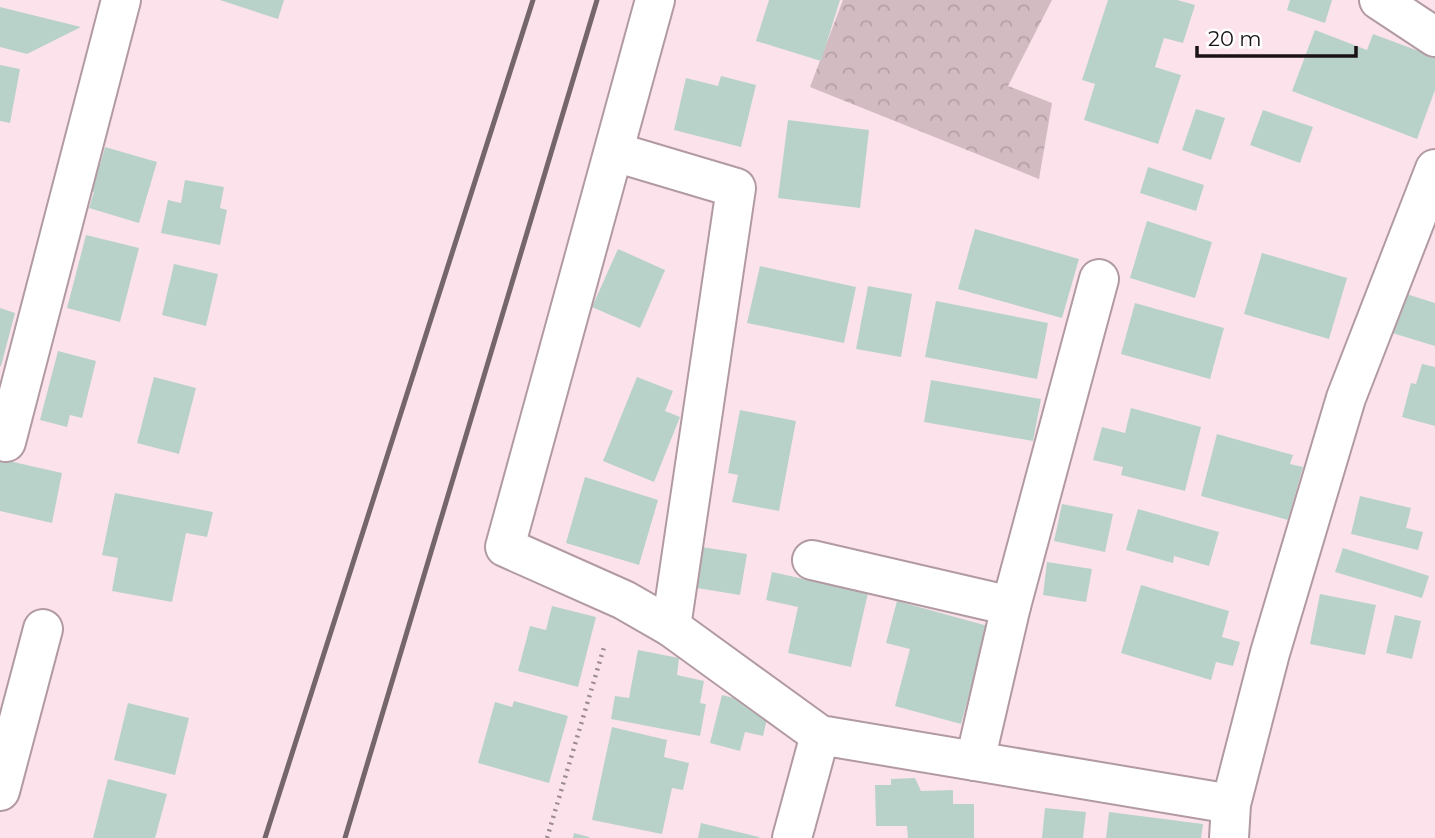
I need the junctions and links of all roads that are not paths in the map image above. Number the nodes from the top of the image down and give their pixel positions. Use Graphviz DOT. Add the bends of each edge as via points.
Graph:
graph roads {
  1 [pos="121,0"];
  2 [pos="655,0"];
  3 [pos="1379,0"];
  4 [pos="1435,37"];
  5 [pos="615,152"];
  6 [pos="1435,169"];
  7 [pos="1100,279"];
  8 [pos="6,442"];
  9 [pos="812,560"];
  10 [pos="1011,606"];
  11 [pos="671,627"];
  12 [pos="43,629"];
  13 [pos="820,736"];
  14 [pos="975,761"];
  15 [pos="0,791"];
  16 [pos="1230,821"];
  17 [pos="792,838"];
  1 -- 8 [label="street"];
  2 -- 5 [label="street"];
  3 -- 4 [label="street"];
  5 -- 11 [label="street" via="736,188"];
  5 -- 11 [label="street" via="505,547 624,600"];
  6 -- 16 [label="street" via="1346,398 1270,653"];
  7 -- 10 [label="street"];
  9 -- 10 [label="street"];
  10 -- 14 [label="street"];
  11 -- 13 [label="street"];
  12 -- 15 [label="street"];
  13 -- 14 [label="street"];
  13 -- 17 [label="street"];
  14 -- 16 [label="street"];
}
